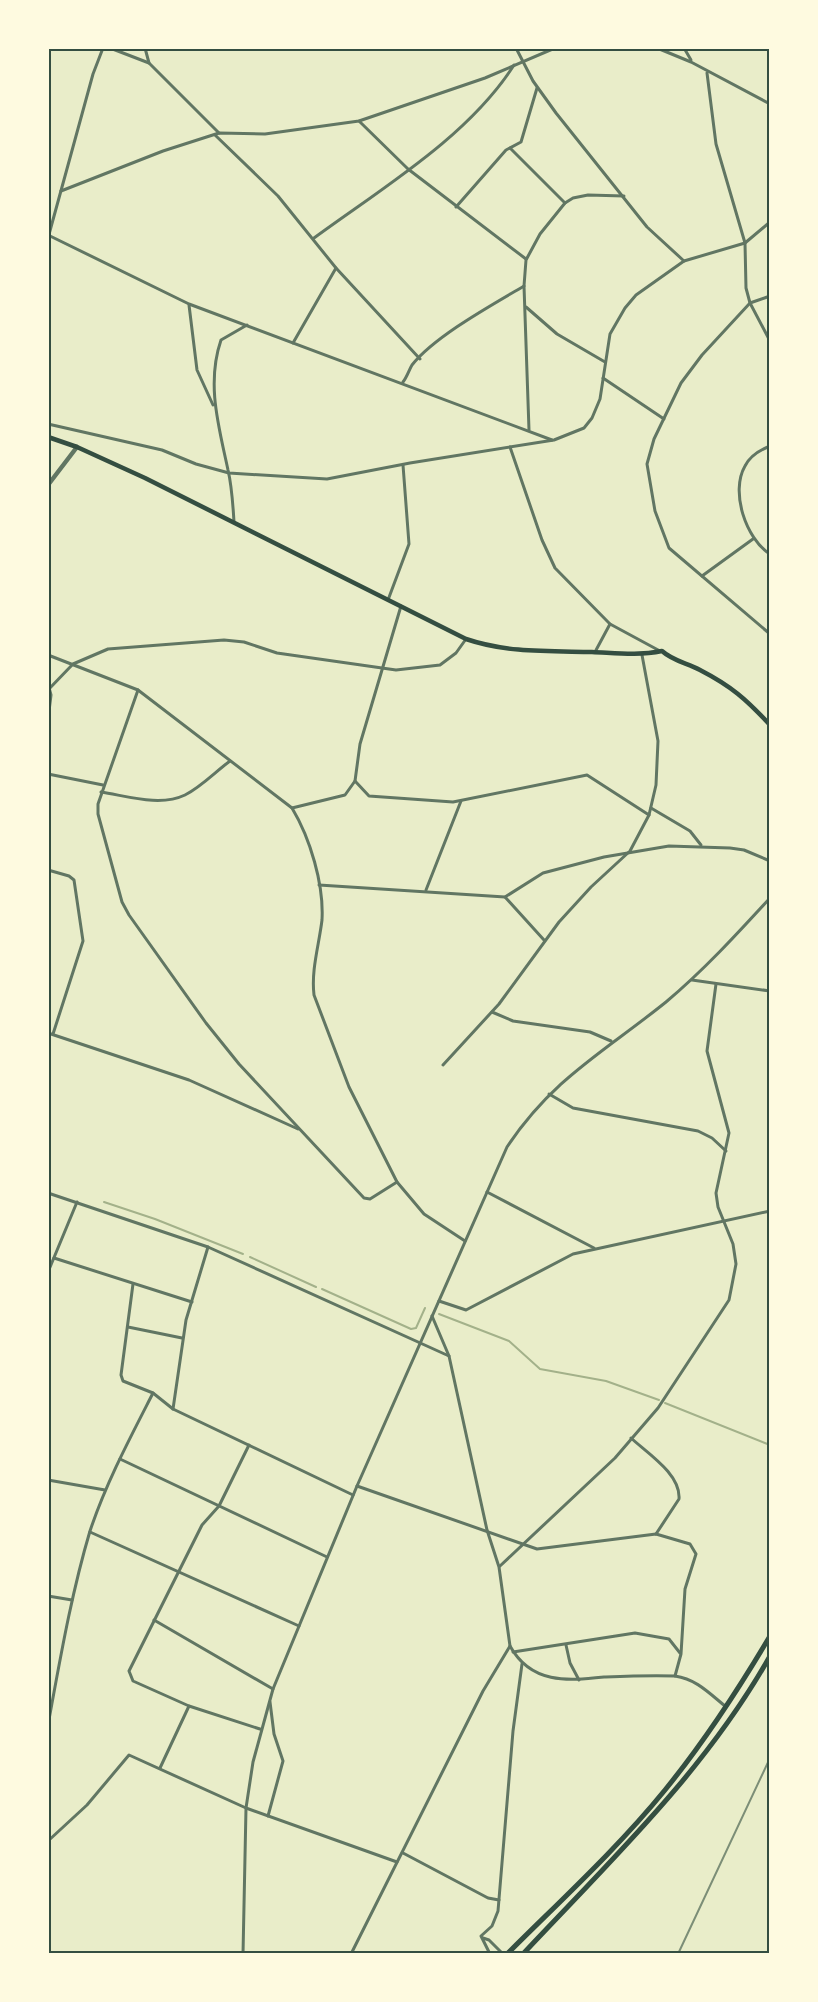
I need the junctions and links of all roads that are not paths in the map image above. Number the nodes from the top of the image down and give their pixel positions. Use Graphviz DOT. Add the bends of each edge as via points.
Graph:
graph roads {
  1 [pos="103,48"];
  2 [pos="110,48"];
  3 [pos="145,48"];
  4 [pos="516,48"];
  5 [pos="555,48"];
  6 [pos="657,48"];
  7 [pos="684,48"];
  8 [pos="521,60"];
  9 [pos="692,62"];
  10 [pos="149,63"];
  11 [pos="515,63"];
  12 [pos="707,73"];
  13 [pos="537,88"];
  14 [pos="770,104"];
  15 [pos="358,121"];
  16 [pos="217,134"];
  17 [pos="510,148"];
  18 [pos="408,169"];
  19 [pos="61,191"];
  20 [pos="624,196"];
  21 [pos="565,203"];
  22 [pos="456,207"];
  23 [pos="770,222"];
  24 [pos="48,236"];
  25 [pos="314,238"];
  26 [pos="744,243"];
  27 [pos="526,260"];
  28 [pos="684,261"];
  29 [pos="336,268"];
  30 [pos="524,286"];
  31 [pos="770,296"];
  32 [pos="750,303"];
  33 [pos="189,304"];
  34 [pos="526,307"];
  35 [pos="247,325"];
  36 [pos="770,341"];
  37 [pos="292,343"];
  38 [pos="420,359"];
  39 [pos="605,362"];
  40 [pos="603,378"];
  41 [pos="403,382"];
  42 [pos="214,407"];
  43 [pos="664,419"];
  44 [pos="48,424"];
  45 [pos="529,430"];
  46 [pos="48,437"];
  47 [pos="554,440"];
  48 [pos="770,446"];
  49 [pos="77,447"];
  50 [pos="510,447"];
  51 [pos="403,464"];
  52 [pos="229,473"];
  53 [pos="48,485"];
  54 [pos="235,523"];
  55 [pos="753,539"];
  56 [pos="770,554"];
  57 [pos="702,576"];
  58 [pos="388,600"];
  59 [pos="401,606"];
  60 [pos="610,624"];
  61 [pos="770,634"];
  62 [pos="466,639"];
  63 [pos="662,651"];
  64 [pos="595,652"];
  65 [pos="48,655"];
  66 [pos="642,655"];
  67 [pos="73,664"];
  68 [pos="384,669"];
  69 [pos="49,688"];
  70 [pos="138,690"];
  71 [pos="48,719"];
  72 [pos="770,725"];
  73 [pos="230,761"];
  74 [pos="48,774"];
  75 [pos="355,782"];
  76 [pos="103,785"];
  77 [pos="101,792"];
  78 [pos="461,801"];
  79 [pos="292,808"];
  80 [pos="651,808"];
  81 [pos="649,816"];
  82 [pos="701,844"];
  83 [pos="630,851"];
  84 [pos="770,861"];
  85 [pos="48,870"];
  86 [pos="319,885"];
  87 [pos="426,890"];
  88 [pos="505,897"];
  89 [pos="770,898"];
  90 [pos="544,941"];
  91 [pos="691,980"];
  92 [pos="716,984"];
  93 [pos="770,991"];
  94 [pos="492,1012"];
  95 [pos="48,1033"];
  96 [pos="53,1034"];
  97 [pos="612,1042"];
  98 [pos="443,1065"];
  99 [pos="549,1094"];
  100 [pos="300,1129"];
  101 [pos="726,1151"];
  102 [pos="397,1182"];
  103 [pos="487,1192"];
  104 [pos="48,1193"];
  105 [pos="77,1202"];
  106 [pos="770,1211"];
  107 [pos="726,1220"];
  108 [pos="465,1241"];
  109 [pos="208,1247"];
  110 [pos="596,1248"];
  111 [pos="54,1258"];
  112 [pos="48,1272"];
  113 [pos="133,1284"];
  114 [pos="439,1301"];
  115 [pos="192,1302"];
  116 [pos="432,1316"];
  117 [pos="128,1327"];
  118 [pos="182,1338"];
  119 [pos="419,1342"];
  120 [pos="449,1356"];
  121 [pos="153,1393"];
  122 [pos="173,1409"];
  123 [pos="631,1438"];
  124 [pos="249,1445"];
  125 [pos="120,1459"];
  126 [pos="48,1480"];
  127 [pos="357,1486"];
  128 [pos="106,1490"];
  129 [pos="353,1495"];
  130 [pos="219,1506"];
  131 [pos="487,1530"];
  132 [pos="90,1532"];
  133 [pos="656,1534"];
  134 [pos="520,1544"];
  135 [pos="328,1557"];
  136 [pos="499,1567"];
  137 [pos="179,1570"];
  138 [pos="48,1596"];
  139 [pos="72,1600"];
  140 [pos="154,1620"];
  141 [pos="299,1626"];
  142 [pos="770,1636"];
  143 [pos="566,1645"];
  144 [pos="510,1646"];
  145 [pos="513,1652"];
  146 [pos="681,1654"];
  147 [pos="770,1656"];
  148 [pos="522,1664"];
  149 [pos="675,1676"];
  150 [pos="579,1680"];
  151 [pos="273,1689"];
  152 [pos="270,1700"];
  153 [pos="189,1706"];
  154 [pos="726,1707"];
  155 [pos="48,1725"];
  156 [pos="260,1729"];
  157 [pos="160,1768"];
  158 [pos="246,1808"];
  159 [pos="268,1816"];
  160 [pos="48,1841"];
  161 [pos="403,1853"];
  162 [pos="397,1862"];
  163 [pos="499,1900"];
  164 [pos="483,1938"];
  165 [pos="243,1954"];
  166 [pos="351,1954"];
  167 [pos="490,1954"];
  168 [pos="505,1954"];
  169 [pos="522,1954"];
  1 -- 19 [label="street"];
  2 -- 10 [label="street"];
  3 -- 10 [label="street"];
  4 -- 8 [label="street"];
  5 -- 8 [label="street"];
  6 -- 9 [label="street"];
  7 -- 9 [label="street"];
  8 -- 11 [label="street"];
  8 -- 13 [label="street"];
  9 -- 12 [label="street"];
  10 -- 16 [label="street"];
  11 -- 15 [label="street" via="485,78"];
  11 -- 18 [label="street" via="498,90"];
  12 -- 14 [label="street"];
  12 -- 26 [label="street" via="716,144"];
  13 -- 17 [label="street" via="525,135"];
  13 -- 20 [label="street"];
  15 -- 16 [label="street" via="265,134"];
  15 -- 18 [label="street"];
  16 -- 19 [label="street"];
  16 -- 25 [label="street"];
  17 -- 21 [label="street"];
  17 -- 22 [label="street"];
  18 -- 22 [label="street"];
  18 -- 25 [label="street"];
  19 -- 24 [label="street"];
  20 -- 21 [label="street" via="588,195"];
  20 -- 28 [label="street" via="647,227"];
  21 -- 27 [label="street" via="540,234"];
  22 -- 27 [label="street"];
  23 -- 26 [label="street"];
  24 -- 33 [label="street"];
  25 -- 29 [label="street"];
  26 -- 28 [label="street"];
  26 -- 32 [label="street"];
  27 -- 30 [label="street"];
  28 -- 39 [label="street" via="648,284 625,308 610,334"];
  29 -- 37 [label="street"];
  29 -- 38 [label="street"];
  30 -- 34 [label="street"];
  30 -- 38 [label="street" via="476,315"];
  31 -- 32 [label="street"];
  32 -- 36 [label="street"];
  32 -- 43 [label="street" via="681,383"];
  33 -- 35 [label="street"];
  33 -- 42 [label="street" via="197,370"];
  34 -- 39 [label="street" via="556,334"];
  34 -- 45 [label="street"];
  35 -- 37 [label="street"];
  35 -- 42 [label="street" via="221,340"];
  37 -- 41 [label="street"];
  38 -- 41 [label="street"];
  39 -- 40 [label="street"];
  40 -- 43 [label="street"];
  40 -- 47 [label="street" via="592,418 584,428"];
  41 -- 45 [label="street"];
  42 -- 52 [label="street"];
  43 -- 57 [label="street" via="647,464 655,511 669,548"];
  44 -- 52 [label="street" via="162,450"];
  45 -- 47 [label="street"];
  46 -- 49 [label="main road"];
  47 -- 50 [label="street"];
  48 -- 55 [label="street" via="750,457 740,480 744,515"];
  49 -- 53 [label="street"];
  49 -- 54 [label="main road"];
  50 -- 51 [label="street"];
  50 -- 60 [label="street" via="550,561"];
  51 -- 52 [label="street" via="327,479"];
  51 -- 58 [label="street" via="409,544"];
  52 -- 54 [label="street"];
  54 -- 58 [label="main road"];
  55 -- 56 [label="street"];
  55 -- 57 [label="street"];
  57 -- 61 [label="street"];
  58 -- 59 [label="main road"];
  59 -- 62 [label="main road"];
  59 -- 68 [label="street"];
  60 -- 63 [label="street"];
  60 -- 64 [label="street"];
  62 -- 64 [label="main road" via="498,649"];
  62 -- 68 [label="street" via="440,665"];
  63 -- 66 [label="main road"];
  63 -- 72 [label="main road" via="672,660 694,667 741,694"];
  64 -- 66 [label="main road"];
  65 -- 67 [label="street"];
  66 -- 80 [label="street" via="658,741"];
  67 -- 68 [label="street" via="108,649 224,640 278,653"];
  67 -- 69 [label="street"];
  67 -- 70 [label="street"];
  68 -- 75 [label="street" via="360,744"];
  69 -- 71 [label="street"];
  70 -- 73 [label="street"];
  70 -- 76 [label="street"];
  73 -- 77 [label="street" via="186,795 173,799"];
  73 -- 79 [label="street"];
  74 -- 76 [label="street"];
  75 -- 78 [label="street" via="369,796"];
  75 -- 79 [label="street" via="345,795"];
  76 -- 77 [label="street"];
  77 -- 100 [label="street" via="98,814 129,915 206,1023"];
  78 -- 81 [label="street" via="586,774"];
  78 -- 87 [label="street"];
  79 -- 86 [label="street" via="305,835"];
  80 -- 81 [label="street"];
  80 -- 82 [label="street" via="690,831"];
  81 -- 83 [label="street"];
  82 -- 83 [label="street"];
  82 -- 84 [label="street" via="744,850"];
  83 -- 88 [label="street" via="535,876"];
  83 -- 90 [label="street" via="591,887"];
  85 -- 96 [label="street" via="74,880 83,937"];
  86 -- 87 [label="street"];
  86 -- 102 [label="street" via="322,919 312,983 314,995 349,1087"];
  87 -- 88 [label="street"];
  88 -- 90 [label="street"];
  89 -- 91 [label="street"];
  90 -- 94 [label="street"];
  91 -- 92 [label="street"];
  91 -- 97 [label="street"];
  92 -- 93 [label="street"];
  92 -- 101 [label="street" via="707,1051 728,1120"];
  94 -- 97 [label="street" via="513,1021 590,1032"];
  94 -- 98 [label="street"];
  95 -- 96 [label="street"];
  96 -- 100 [label="street" via="189,1080"];
  97 -- 99 [label="street"];
  99 -- 101 [label="street" via="573,1108 698,1131"];
  99 -- 103 [label="street" via="507,1147"];
  100 -- 102 [label="street" via="364,1198 370,1199"];
  101 -- 107 [label="street" via="716,1193"];
  102 -- 108 [label="street" via="424,1214"];
  103 -- 108 [label="street"];
  103 -- 110 [label="street"];
  104 -- 105 [label="street"];
  105 -- 109 [label="street"];
  105 -- 111 [label="street"];
  106 -- 107 [label="street"];
  107 -- 110 [label="street"];
  107 -- 123 [label="street" via="736,1264 729,1300 658,1408"];
  108 -- 114 [label="street"];
  109 -- 115 [label="street"];
  109 -- 119 [label="street"];
  110 -- 114 [label="street" via="564,1257 474,1308 458,1309"];
  111 -- 112 [label="street"];
  111 -- 113 [label="street"];
  113 -- 115 [label="street"];
  113 -- 117 [label="street"];
  114 -- 116 [label="street"];
  115 -- 118 [label="street"];
  116 -- 119 [label="street"];
  116 -- 120 [label="street"];
  117 -- 118 [label="street"];
  117 -- 121 [label="street" via="123,1381"];
  118 -- 122 [label="street"];
  119 -- 120 [label="street"];
  119 -- 127 [label="street"];
  120 -- 131 [label="street"];
  121 -- 122 [label="street"];
  121 -- 125 [label="street"];
  122 -- 124 [label="street"];
  123 -- 133 [label="street" via="671,1476 680,1492"];
  123 -- 134 [label="street" via="615,1458"];
  124 -- 129 [label="street"];
  124 -- 130 [label="street"];
  125 -- 128 [label="street"];
  125 -- 130 [label="street"];
  126 -- 128 [label="street"];
  127 -- 129 [label="street"];
  127 -- 131 [label="street"];
  128 -- 132 [label="street"];
  129 -- 135 [label="street"];
  130 -- 135 [label="street"];
  130 -- 137 [label="street" via="202,1525"];
  131 -- 134 [label="street"];
  131 -- 136 [label="street"];
  132 -- 137 [label="street"];
  132 -- 139 [label="street"];
  133 -- 134 [label="street" via="537,1549"];
  133 -- 146 [label="street" via="685,1541 696,1554 685,1589"];
  134 -- 136 [label="street"];
  135 -- 141 [label="street"];
  136 -- 144 [label="street"];
  137 -- 140 [label="street"];
  137 -- 141 [label="street"];
  138 -- 139 [label="street"];
  139 -- 155 [label="street"];
  140 -- 151 [label="street"];
  140 -- 153 [label="street" via="129,1676"];
  141 -- 151 [label="street"];
  142 -- 154 [label="highway"];
  143 -- 145 [label="street"];
  143 -- 146 [label="street" via="635,1633 669,1638"];
  143 -- 150 [label="street"];
  144 -- 145 [label="street"];
  144 -- 161 [label="street" via="483,1691"];
  145 -- 148 [label="street"];
  146 -- 149 [label="street"];
  147 -- 169 [label="highway" via="671,1797"];
  148 -- 150 [label="street" via="546,1678"];
  148 -- 163 [label="street"];
  149 -- 150 [label="street"];
  149 -- 154 [label="street" via="700,1685"];
  151 -- 152 [label="street"];
  152 -- 156 [label="street"];
  152 -- 159 [label="street" via="274,1734 283,1761"];
  153 -- 156 [label="street"];
  153 -- 157 [label="street"];
  154 -- 168 [label="highway" via="664,1791 607,1854"];
  156 -- 158 [label="street"];
  157 -- 158 [label="street"];
  157 -- 160 [label="street" via="129,1755 87,1805"];
  158 -- 159 [label="street"];
  158 -- 165 [label="street"];
  159 -- 162 [label="street"];
  161 -- 162 [label="street"];
  161 -- 163 [label="street" via="488,1898"];
  162 -- 166 [label="street"];
  163 -- 164 [label="street" via="496,1919"];
  164 -- 167 [label="street"];
  164 -- 168 [label="street"];
}
